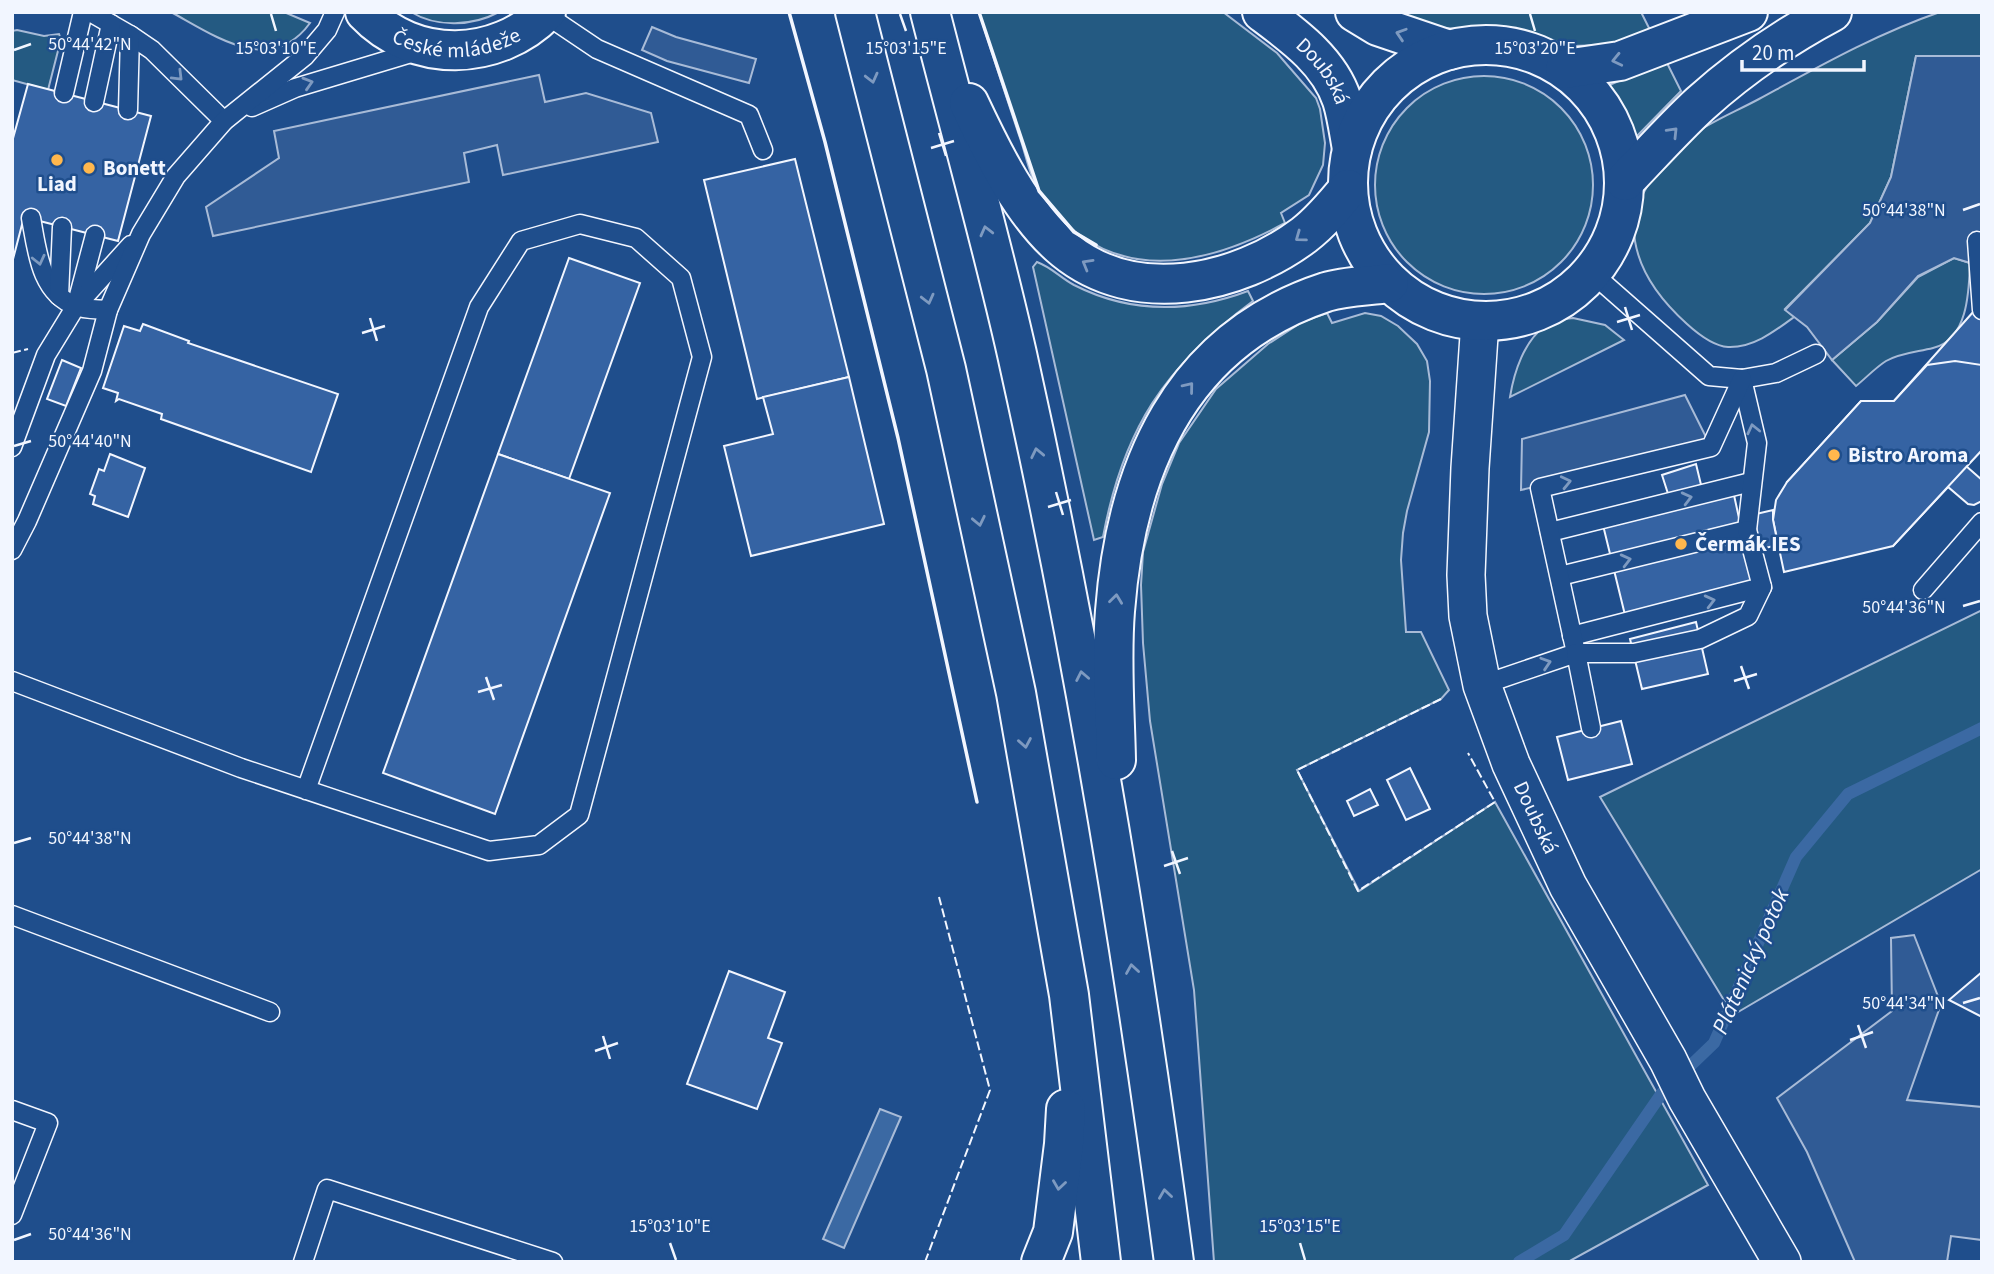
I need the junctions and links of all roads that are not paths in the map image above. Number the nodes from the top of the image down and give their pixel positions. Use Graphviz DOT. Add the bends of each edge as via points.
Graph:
graph roads {
  1 [pos="83,12"];
  2 [pos="90,12"];
  3 [pos="335,12"];
  4 [pos="365,12"];
  5 [pos="855,12"];
  6 [pos="931,12"];
  7 [pos="1262,12"];
  8 [pos="1355,12"];
  9 [pos="1748,12"];
  10 [pos="1832,12"];
  11 [pos="545,13"];
  12 [pos="111,24"];
  13 [pos="131,34"];
  14 [pos="427,48"];
  15 [pos="1449,50"];
  16 [pos="1565,69"];
  17 [pos="64,93"];
  18 [pos="94,102"];
  19 [pos="128,110"];
  20 [pos="224,121"];
  21 [pos="1352,149"];
  22 [pos="763,150"];
  23 [pos="1625,181"];
  24 [pos="1348,189"];
  25 [pos="31,218"];
  26 [pos="62,227"];
  27 [pos="141,234"];
  28 [pos="95,235"];
  29 [pos="1977,241"];
  30 [pos="1592,272"];
  31 [pos="1389,283"];
  32 [pos="59,296"];
  33 [pos="76,306"];
  34 [pos="108,310"];
  35 [pos="1982,310"];
  36 [pos="1480,321"];
  37 [pos="1816,354"];
  38 [pos="1742,379"];
  39 [pos="12,447"];
  40 [pos="1751,482"];
  41 [pos="1982,522"];
  42 [pos="1747,530"];
  43 [pos="1550,532"];
  44 [pos="12,550"];
  45 [pos="1560,576"];
  46 [pos="1762,587"];
  47 [pos="1923,590"];
  48 [pos="1574,644"];
  49 [pos="12,681"];
  50 [pos="1482,685"];
  51 [pos="1591,728"];
  52 [pos="306,790"];
  53 [pos="1116,863"];
  54 [pos="12,915"];
  55 [pos="1069,995"];
  56 [pos="270,1012"];
  57 [pos="12,1110"];
  58 [pos="12,1215"];
  59 [pos="303,1262"];
  60 [pos="553,1262"];
  61 [pos="1041,1262"];
  62 [pos="1101,1262"];
  63 [pos="1174,1262"];
  64 [pos="1782,1262"];
  1 -- 17 [label="lane"];
  2 -- 12 [label="lane"];
  3 -- 20 [label="lane" via="327,30 305,56"];
  4 -- 14 [label="main road, České mládeže" via="395,36"];
  5 -- 55 [label="main road, one-way" via="951,396 1016,693"];
  24 -- 6 [label="main road, one-way" via="1306,234 1280,251 1226,274 1161,285 1126,280 1094,268 1066,251 1024,203 971,107"];
  53 -- 6 [label="main road, one-way" via="1016,352"];
  7 -- 21 [label="main road, Doubská" via="1323,63 1343,103"];
  15 -- 8 [label="main road, Doubská, one-way" via="1378,26"];
  9 -- 16 [label="main road, one-way" via="1620,61"];
  23 -- 10 [label="main road, one-way" via="1732,76"];
  11 -- 14 [label="main road, České mládeže" via="520,34 491,47"];
  11 -- 22 [label="lane" via="597,49 749,115"];
  12 -- 13 [label="lane"];
  12 -- 18 [label="lane"];
  13 -- 19 [label="lane"];
  13 -- 20 [label="lane, one-way"];
  20 -- 14 [label="lane, one-way" via="295,88"];
  15 -- 16 [label="main road, Doubská" via="1510,46"];
  15 -- 21 [label="main road, Doubská" via="1416,64 1387,87 1366,115"];
  16 -- 23 [label="main road, Doubská" via="1590,90 1609,118 1621,148"];
  20 -- 27 [label="lane" via="176,176"];
  21 -- 24 [label="main road, Doubská"];
  23 -- 30 [label="main road, Doubská" via="1617,230"];
  24 -- 31 [label="main road, Doubská" via="1353,221 1366,251"];
  25 -- 32 [label="lane, one-way" via="43,275"];
  26 -- 32 [label="lane"];
  27 -- 33 [label="lane"];
  27 -- 34 [label="lane"];
  28 -- 33 [label="lane"];
  29 -- 35 [label="lane"];
  30 -- 36 [label="main road, Doubská" via="1567,296 1537,312"];
  30 -- 38 [label="lane" via="1709,376"];
  31 -- 36 [label="main road, Doubská" via="1439,313"];
  53 -- 31 [label="main road, one-way" via="1115,613 1121,557 1138,484 1163,425 1223,349 1258,323 1329,291"];
  32 -- 33 [label="lane"];
  33 -- 34 [label="lane"];
  33 -- 39 [label="lane" via="46,355"];
  34 -- 44 [label="lane" via="92,371"];
  36 -- 50 [label="street, Doubská" via="1466,575 1468,615"];
  37 -- 38 [label="lane" via="1776,373"];
  40 -- 38 [label="lane, one-way" via="1757,443"];
  43 -- 38 [label="lane, one-way" via="1540,488 1711,447"];
  40 -- 42 [label="lane"];
  43 -- 40 [label="lane, one-way"];
  41 -- 47 [label="lane"];
  45 -- 42 [label="lane, one-way"];
  42 -- 46 [label="lane"];
  43 -- 45 [label="lane"];
  45 -- 48 [label="lane"];
  48 -- 46 [label="lane, one-way"];
  46 -- 48 [label="lane" via="1748,616 1700,639 1634,653"];
  50 -- 48 [label="lane, one-way"];
  48 -- 51 [label="lane"];
  49 -- 52 [label="lane"];
  50 -- 64 [label="street, Doubská" via="1511,764 1563,875"];
  52 -- 52 [label="lane" via="489,851 539,845 579,815 702,357 681,278 636,238 580,224 521,241 479,307"];
  63 -- 53 [label="main road, one-way"];
  54 -- 56 [label="lane"];
  55 -- 61 [label="main road, one-way" via="1065,1144 1053,1232"];
  55 -- 62 [label="main road"];
  57 -- 58 [label="lane" via="48,1123"];
  59 -- 60 [label="lane" via="327,1189"];
}
